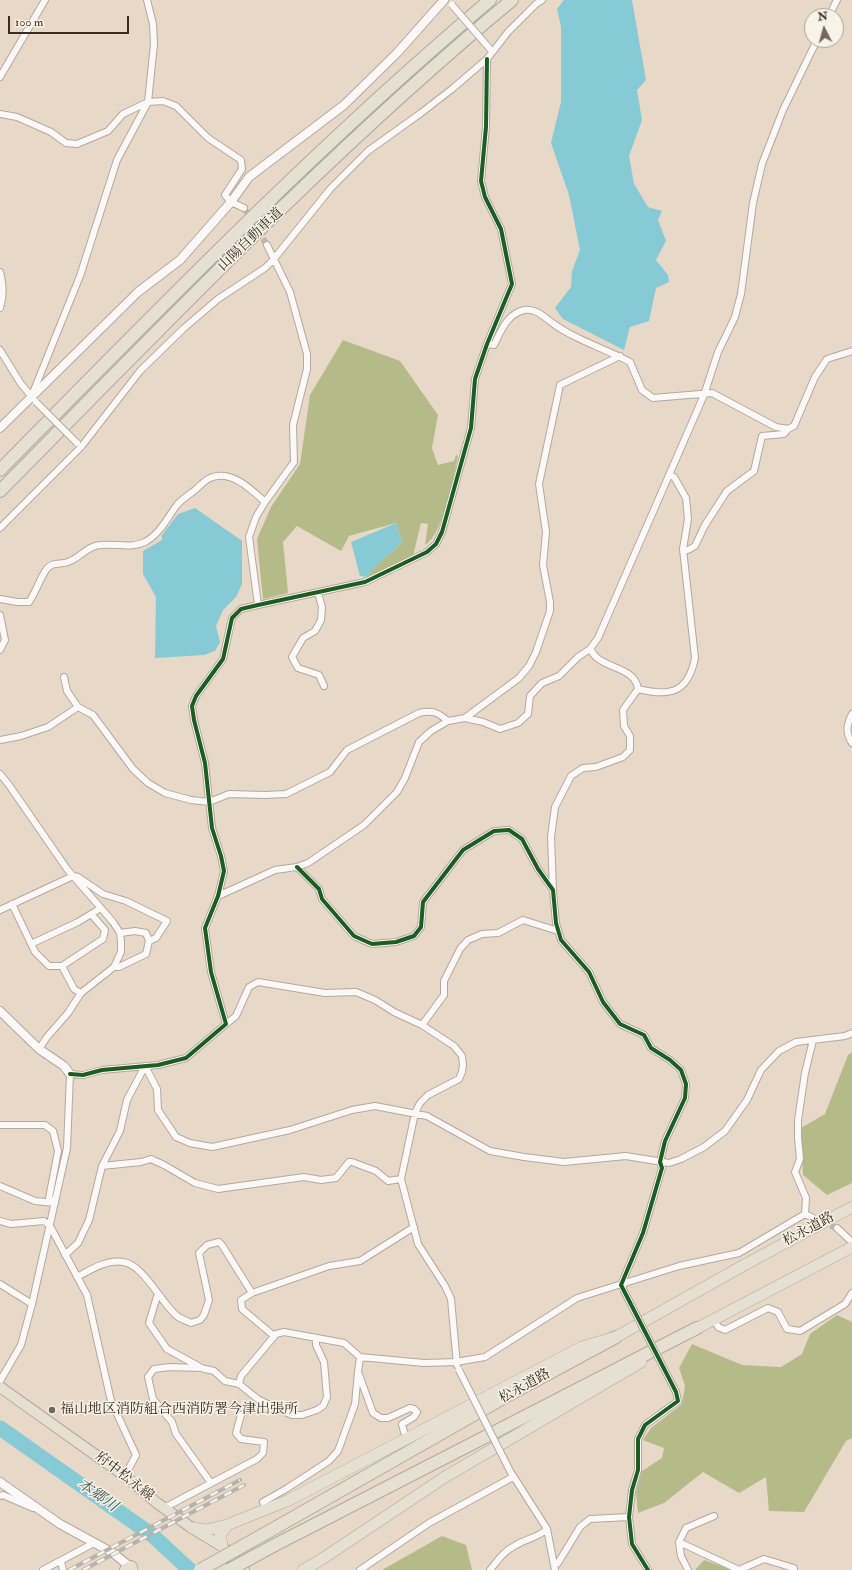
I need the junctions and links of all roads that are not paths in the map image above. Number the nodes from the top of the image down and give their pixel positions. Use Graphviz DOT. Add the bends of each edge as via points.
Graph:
graph roads {
  1 [pos="45,0"];
  2 [pos="147,0"];
  3 [pos="444,0"];
  4 [pos="490,0"];
  5 [pos="512,0"];
  6 [pos="542,0"];
  7 [pos="450,2"];
  8 [pos="813,48"];
  9 [pos="491,50"];
  10 [pos="487,59"];
  11 [pos="0,77"];
  12 [pos="148,102"];
  13 [pos="0,114"];
  14 [pos="231,202"];
  15 [pos="244,208"];
  16 [pos="266,246"];
  17 [pos="273,260"];
  18 [pos="0,272"];
  19 [pos="0,308"];
  20 [pos="487,344"];
  21 [pos="0,350"];
  22 [pos="852,351"];
  23 [pos="620,356"];
  24 [pos="704,395"];
  25 [pos="34,400"];
  26 [pos="0,428"];
  27 [pos="788,429"];
  28 [pos="79,445"];
  29 [pos="0,470"];
  30 [pos="669,475"];
  31 [pos="0,491"];
  32 [pos="265,502"];
  33 [pos="0,528"];
  34 [pos="683,549"];
  35 [pos="318,593"];
  36 [pos="0,599"];
  37 [pos="258,605"];
  38 [pos="0,615"];
  39 [pos="590,649"];
  40 [pos="0,650"];
  41 [pos="64,677"];
  42 [pos="324,686"];
  43 [pos="638,689"];
  44 [pos="78,707"];
  45 [pos="852,714"];
  46 [pos="465,718"];
  47 [pos="448,721"];
  48 [pos="0,740"];
  49 [pos="852,743"];
  50 [pos="0,774"];
  51 [pos="209,802"];
  52 [pos="296,867"];
  53 [pos="73,876"];
  54 [pos="553,890"];
  55 [pos="218,896"];
  56 [pos="12,904"];
  57 [pos="101,908"];
  58 [pos="0,910"];
  59 [pos="93,916"];
  60 [pos="558,931"];
  61 [pos="120,933"];
  62 [pos="149,941"];
  63 [pos="31,944"];
  64 [pos="62,966"];
  65 [pos="114,968"];
  66 [pos="81,992"];
  67 [pos="0,1011"];
  68 [pos="226,1024"];
  69 [pos="422,1025"];
  70 [pos="852,1033"];
  71 [pos="813,1040"];
  72 [pos="39,1049"];
  73 [pos="145,1066"];
  74 [pos="70,1074"];
  75 [pos="415,1113"];
  76 [pos="0,1125"];
  77 [pos="660,1162"];
  78 [pos="102,1166"];
  79 [pos="401,1179"];
  80 [pos="0,1186"];
  81 [pos="55,1203"];
  82 [pos="852,1207"];
  83 [pos="805,1214"];
  84 [pos="813,1218"];
  85 [pos="0,1221"];
  86 [pos="50,1226"];
  87 [pos="414,1228"];
  88 [pos="837,1228"];
  89 [pos="852,1242"];
  90 [pos="852,1247"];
  91 [pos="739,1253"];
  92 [pos="65,1254"];
  93 [pos="746,1264"];
  94 [pos="77,1278"];
  95 [pos="0,1284"];
  96 [pos="622,1287"];
  97 [pos="158,1293"];
  98 [pos="252,1293"];
  99 [pos="852,1293"];
  100 [pos="32,1304"];
  101 [pos="714,1319"];
  102 [pos="697,1328"];
  103 [pos="274,1336"];
  104 [pos="616,1337"];
  105 [pos="316,1338"];
  106 [pos="360,1357"];
  107 [pos="456,1362"];
  108 [pos="201,1368"];
  109 [pos="358,1372"];
  110 [pos="0,1381"];
  111 [pos="239,1384"];
  112 [pos="0,1387"];
  113 [pos="241,1415"];
  114 [pos="407,1434"];
  115 [pos="512,1475"];
  116 [pos="125,1476"];
  117 [pos="0,1482"];
  118 [pos="211,1483"];
  119 [pos="0,1496"];
  120 [pos="164,1508"];
  121 [pos="266,1509"];
  122 [pos="44,1513"];
  123 [pos="714,1516"];
  124 [pos="629,1517"];
  125 [pos="228,1525"];
  126 [pos="192,1528"];
  127 [pos="548,1529"];
  128 [pos="679,1542"];
  129 [pos="94,1543"];
  130 [pos="222,1546"];
  131 [pos="61,1560"];
  132 [pos="555,1567"];
  133 [pos="130,1569"];
  134 [pos="43,1570"];
  135 [pos="63,1570"];
  136 [pos="200,1570"];
  137 [pos="229,1570"];
  138 [pos="244,1570"];
  139 [pos="303,1570"];
  140 [pos="360,1570"];
  141 [pos="490,1570"];
  142 [pos="648,1570"];
  143 [pos="688,1570"];
  144 [pos="794,1570"];
  1 -- 11 [label="street"];
  2 -- 12 [label="street" via="153,24 154,44"];
  3 -- 14 [label="street" via="397,53 344,105 249,177"];
  4 -- 29 [label="highway, 山陽自動車道" via="327,146 145,323"];
  5 -- 31 [label="highway, 山陽自動車道" via="406,93 248,241"];
  6 -- 9 [label="street"];
  7 -- 9 [label="street, bridge"];
  8 -- 24 [label="street" via="783,110 762,164 753,203 741,294 735,317 718,352"];
  9 -- 10 [label="street"];
  10 -- 17 [label="street" via="427,108 368,151 331,188"];
  10 -- 20 [label="street" via="486,127 481,181 485,197 501,229 512,284"];
  12 -- 13 [label="street" via="123,114 108,131 77,144 66,143 51,132"];
  12 -- 14 [label="street" via="163,101 176,106 208,138 241,160 242,169 225,194"];
  12 -- 25 [label="street" via="117,160 80,276"];
  14 -- 15 [label="street"];
  14 -- 25 [label="street" via="180,260 138,292"];
  16 -- 17 [label="street"];
  17 -- 28 [label="street" via="218,299 183,329 140,371"];
  17 -- 32 [label="street" via="290,292 307,354 307,369 294,425 294,462"];
  18 -- 19 [label="street" via="3,286"];
  20 -- 23 [label="street" via="494,345 508,319 526,309 535,310 562,330"];
  20 -- 35 [label="street" via="475,379 471,428 442,532 436,544 427,552 365,582"];
  21 -- 25 [label="street"];
  22 -- 27 [label="street" via="827,360 815,377 794,426"];
  23 -- 24 [label="street" via="630,362 642,390 653,398"];
  23 -- 46 [label="street" via="560,385 539,484 546,532 543,565 550,611 529,666 519,678"];
  24 -- 27 [label="street" via="712,394 776,427"];
  24 -- 30 [label="street"];
  25 -- 26 [label="street"];
  25 -- 28 [label="street, bridge"];
  27 -- 34 [label="street" via="784,434 762,436 754,471 727,491 695,546 688,550"];
  28 -- 33 [label="street"];
  30 -- 34 [label="street" via="674,477 686,498 688,519"];
  30 -- 39 [label="street" via="598,638"];
  32 -- 36 [label="street" via="236,480 222,476 209,478 178,504 166,522 151,538 141,544 99,545 88,549 68,562 53,564 46,569 29,602"];
  32 -- 37 [label="street" via="249,537"];
  34 -- 43 [label="street" via="695,658 692,673 685,684 671,692 654,693"];
  35 -- 37 [label="street"];
  35 -- 42 [label="street" via="322,607 321,620 315,631 303,638 292,657 298,668 319,675"];
  37 -- 51 [label="street" via="241,609 232,618 222,659 196,696 192,706 205,763"];
  38 -- 40 [label="street" via="5,640"];
  39 -- 43 [label="street" via="597,658 632,675"];
  39 -- 46 [label="street" via="559,676 542,683 530,696 528,714 518,723 500,729"];
  41 -- 44 [label="street" via="67,691"];
  43 -- 54 [label="street" via="623,710 624,726 630,736 630,750 623,758 596,767 583,768 571,776 554,807 551,838"];
  44 -- 48 [label="street" via="48,727"];
  44 -- 51 [label="street" via="93,715 133,769 148,783 165,793"];
  45 -- 49 [label="street" via="847,725 848,737"];
  46 -- 47 [label="street"];
  47 -- 51 [label="street" via="440,714 430,711 419,713 347,750 330,772 286,794 229,794"];
  47 -- 52 [label="street" via="431,731 420,742 397,792 364,825 308,863"];
  50 -- 53 [label="street"];
  51 -- 55 [label="street" via="212,828 224,871"];
  52 -- 54 [label="street" via="319,889 322,899 354,936 372,944 396,942 414,936 421,927 423,902 463,850 494,831 509,830 522,839"];
  52 -- 55 [label="street" via="275,870"];
  53 -- 56 [label="street"];
  53 -- 57 [label="street"];
  53 -- 62 [label="street" via="103,894 126,901 167,921 156,938"];
  54 -- 60 [label="street"];
  55 -- 68 [label="street" via="205,928 211,972"];
  56 -- 58 [label="street"];
  56 -- 63 [label="street"];
  57 -- 59 [label="street"];
  57 -- 61 [label="street"];
  59 -- 63 [label="street"];
  59 -- 64 [label="street" via="105,930 103,939"];
  60 -- 69 [label="street" via="523,920 498,932 482,934 468,940 460,949 444,981 444,995"];
  60 -- 77 [label="street" via="561,940 589,972 602,1002 620,1024 644,1035 651,1048 681,1070 686,1084 685,1098 665,1141"];
  61 -- 62 [label="street" via="146,933"];
  61 -- 65 [label="street" via="121,952"];
  62 -- 65 [label="street" via="146,954"];
  63 -- 64 [label="street" via="49,966"];
  64 -- 66 [label="street" via="74,988"];
  65 -- 66 [label="street"];
  66 -- 72 [label="street"];
  67 -- 72 [label="street"];
  68 -- 69 [label="street" via="236,1016 249,987 258,982 325,992 356,992"];
  68 -- 73 [label="street" via="186,1058"];
  69 -- 75 [label="street" via="454,1046 462,1056 463,1065 458,1079 428,1095"];
  70 -- 71 [label="street"];
  71 -- 77 [label="street" via="796,1042 779,1051 761,1070 747,1100 725,1131 704,1148 687,1156"];
  71 -- 83 [label="street" via="798,1120 800,1159 795,1172 806,1198"];
  72 -- 74 [label="street" via="64,1066"];
  73 -- 74 [label="street"];
  73 -- 75 [label="street" via="157,1089 158,1110 176,1137 205,1146 212,1147 290,1130 352,1110 375,1106"];
  73 -- 78 [label="street" via="127,1100 120,1131"];
  74 -- 81 [label="street" via="67,1148"];
  75 -- 77 [label="street" via="427,1116 490,1151 564,1162 626,1156"];
  75 -- 79 [label="street"];
  76 -- 81 [label="street" via="45,1125 53,1131 58,1151 49,1198"];
  77 -- 96 [label="street" via="662,1168 643,1233"];
  78 -- 79 [label="street" via="151,1159 195,1183 218,1189 304,1177 321,1180 336,1178 349,1162 376,1171 388,1181"];
  78 -- 92 [label="street" via="89,1220 78,1243"];
  79 -- 87 [label="street"];
  80 -- 81 [label="street" via="35,1201"];
  81 -- 86 [label="street"];
  82 -- 93 [label="highway, 松永道路"];
  83 -- 84 [label="street"];
  83 -- 91 [label="street"];
  85 -- 86 [label="street" via="11,1224 44,1221"];
  86 -- 92 [label="street"];
  86 -- 100 [label="street"];
  87 -- 98 [label="street" via="360,1261 329,1266"];
  87 -- 107 [label="street" via="418,1244 446,1286 451,1299"];
  88 -- 89 [label="street"];
  90 -- 101 [label="highway, 松永道路"];
  91 -- 93 [label="street"];
  91 -- 96 [label="street" via="680,1266"];
  92 -- 94 [label="street"];
  93 -- 104 [label="highway, 松永道路"];
  94 -- 97 [label="street" via="107,1263 124,1262 135,1266"];
  94 -- 116 [label="street" via="87,1295 112,1401 136,1455"];
  95 -- 100 [label="street"];
  96 -- 107 [label="street" via="577,1298 485,1357"];
  96 -- 124 [label="street, bridge" via="676,1392 678,1401 645,1425 638,1439 638,1470 632,1490"];
  97 -- 98 [label="street" via="177,1316 191,1324 200,1320 209,1300 199,1253 207,1246 219,1242"];
  97 -- 108 [label="street" via="149,1323 167,1350"];
  98 -- 103 [label="street" via="241,1300 242,1309"];
  99 -- 101 [label="street" via="844,1304 800,1331 787,1329 778,1312 768,1308 725,1330 718,1327"];
  100 -- 110 [label="street" via="21,1345"];
  101 -- 102 [label="highway, 松永道路"];
  102 -- 137 [label="highway, 松永道路, bridge"];
  102 -- 139 [label="highway" via="445,1477"];
  103 -- 105 [label="street" via="284,1332"];
  103 -- 111 [label="street" via="241,1376"];
  104 -- 114 [label="highway" via="582,1347"];
  104 -- 136 [label="highway, 松永道路, bridge"];
  105 -- 106 [label="street" via="344,1343"];
  105 -- 111 [label="street" via="316,1345 324,1362 327,1397 318,1410 292,1415 259,1400"];
  106 -- 107 [label="street" via="424,1363"];
  106 -- 109 [label="street"];
  107 -- 115 [label="street, bridge"];
  108 -- 111 [label="street" via="214,1371 225,1380"];
  108 -- 118 [label="street" via="154,1369 148,1377 153,1399 172,1422 176,1434"];
  109 -- 114 [label="street" via="373,1414 388,1418 410,1408 417,1412 414,1417 402,1424"];
  109 -- 121 [label="street" via="355,1404 338,1451 329,1460 263,1502"];
  112 -- 116 [label="main road, 府中松永線"];
  113 -- 118 [label="street" via="236,1432 241,1439 264,1442 264,1452 257,1459"];
  114 -- 121 [label="highway" via="367,1460"];
  115 -- 127 [label="street"];
  115 -- 140 [label="street" via="429,1523"];
  116 -- 120 [label="main road, 府中松永線"];
  117 -- 122 [label="street"];
  118 -- 120 [label="street"];
  119 -- 122 [label="street" via="3,1495"];
  120 -- 126 [label="main road, 府中松永線"];
  121 -- 125 [label="highway"];
  122 -- 129 [label="street"];
  123 -- 128 [label="street" via="686,1528"];
  124 -- 132 [label="street" via="590,1519 580,1527"];
  124 -- 142 [label="street" via="632,1544"];
  125 -- 126 [label="highway" via="207,1530"];
  125 -- 130 [label="highway" via="220,1535"];
  126 -- 130 [label="main road, 府中松永線"];
  127 -- 132 [label="street"];
  127 -- 141 [label="street" via="515,1545 501,1555"];
  128 -- 143 [label="street"];
  128 -- 144 [label="street" via="739,1570 764,1559"];
  129 -- 131 [label="street"];
  129 -- 133 [label="street" via="113,1553"];
  130 -- 138 [label="main road, 府中松永線"];
  131 -- 134 [label="street"];
  131 -- 135 [label="street"];
}
